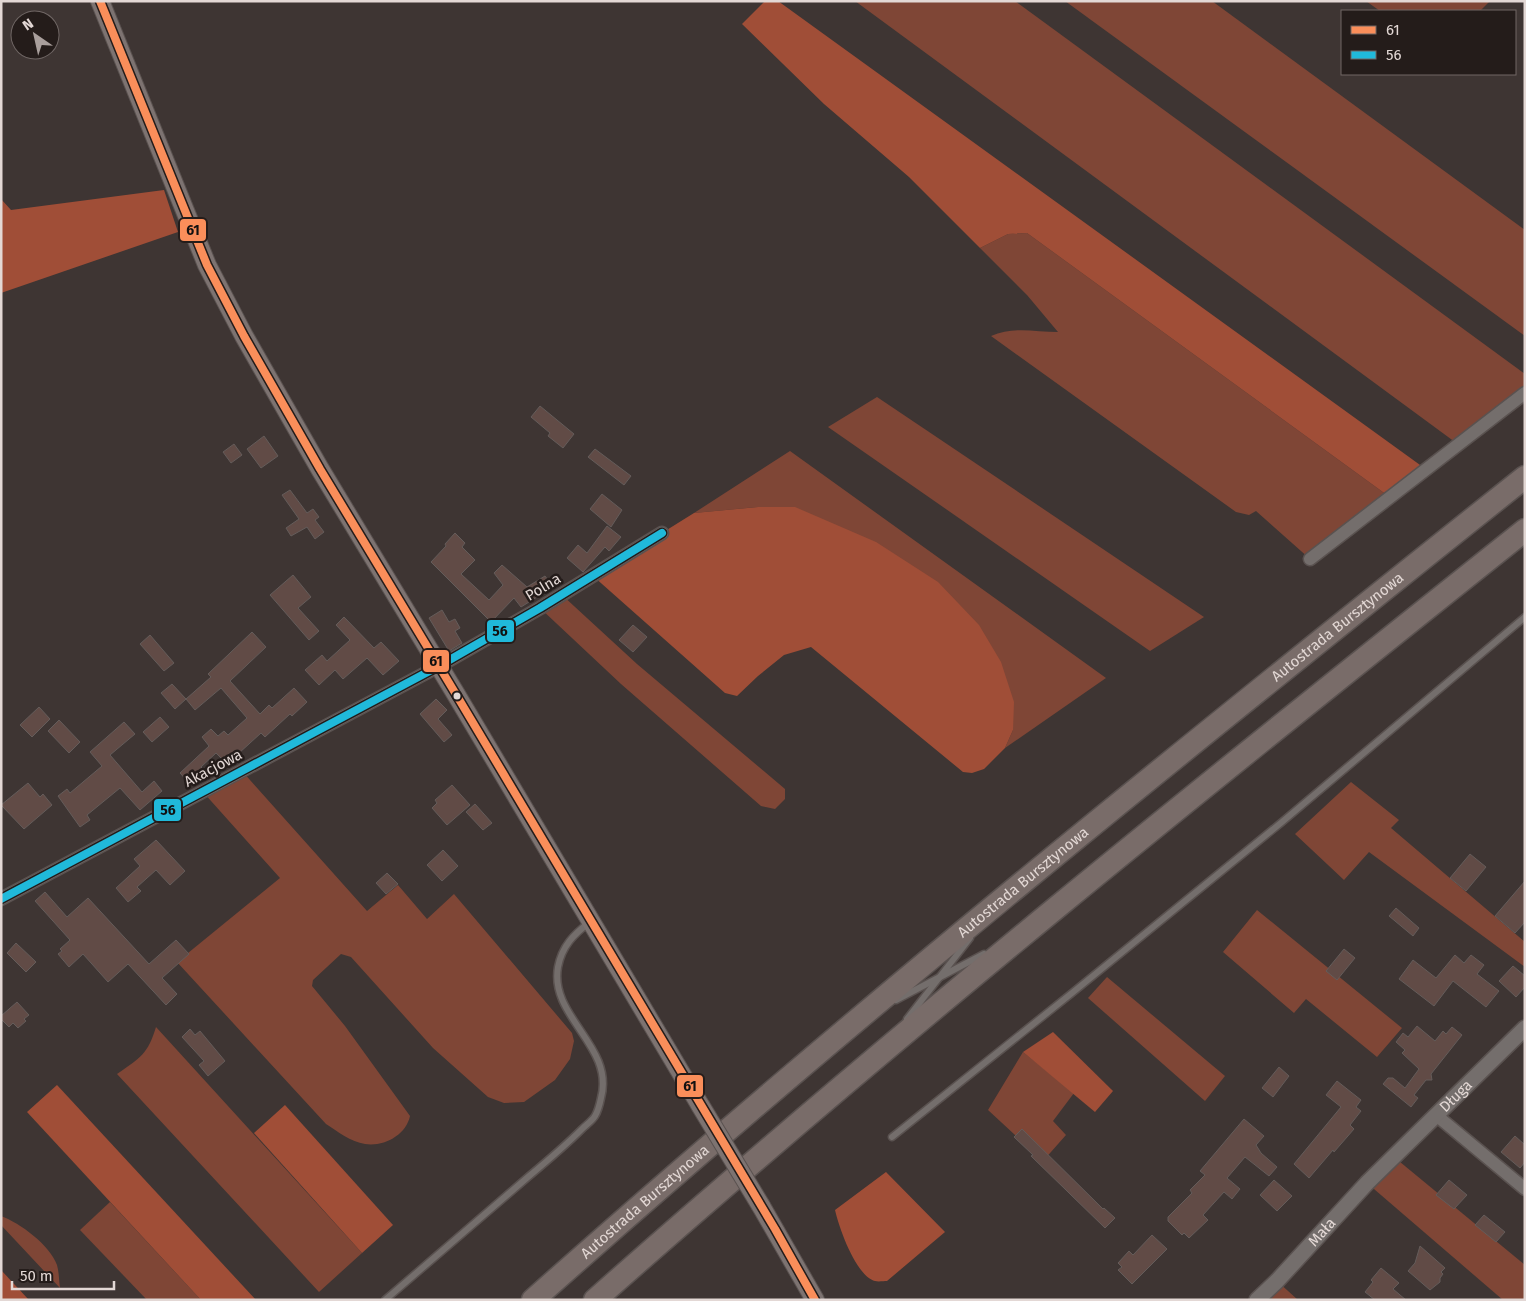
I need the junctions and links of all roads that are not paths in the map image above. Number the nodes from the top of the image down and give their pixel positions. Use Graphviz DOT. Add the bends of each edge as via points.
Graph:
graph roads {
  1 [pos="99,3"];
  2 [pos="1525,393"];
  3 [pos="1525,477"];
  4 [pos="1525,530"];
  5 [pos="662,533"];
  6 [pos="1310,559"];
  7 [pos="1525,617"];
  8 [pos="439,666"];
  9 [pos="1,899"];
  10 [pos="998,902"];
  11 [pos="591,922"];
  12 [pos="1025,933"];
  13 [pos="940,978"];
  14 [pos="854,1022"];
  15 [pos="1525,1028"];
  16 [pos="881,1054"];
  17 [pos="1436,1115"];
  18 [pos="892,1137"];
  19 [pos="1387,1164"];
  20 [pos="1525,1189"];
  21 [pos="384,1300"];
  22 [pos="533,1300"];
  23 [pos="595,1300"];
  24 [pos="815,1300"];
  25 [pos="1257,1300"];
  1 -- 8 [label="main road" via="207,265 320,469"];
  2 -- 6 [label="street"];
  3 -- 10 [label="highway, Autostrada Bursztynowa"];
  4 -- 12 [label="highway"];
  5 -- 8 [label="street, Polna"];
  7 -- 18 [label="lane" via="1282,822"];
  8 -- 9 [label="street, Akacjowa"];
  8 -- 11 [label="main road"];
  10 -- 13 [label="lane"];
  10 -- 14 [label="highway, Autostrada Bursztynowa"];
  11 -- 21 [label="lane" via="576,932 564,948 557,984 560,997 586,1036 600,1065 604,1079 595,1116 552,1157"];
  11 -- 24 [label="main road, bridge"];
  12 -- 13 [label="lane"];
  12 -- 16 [label="highway"];
  13 -- 14 [label="lane"];
  13 -- 16 [label="lane"];
  14 -- 22 [label="highway, Autostrada Bursztynowa"];
  15 -- 17 [label="street, Długa"];
  16 -- 23 [label="highway"];
  17 -- 19 [label="street, Długa"];
  17 -- 20 [label="street"];
  19 -- 25 [label="street, Mała"];
}
